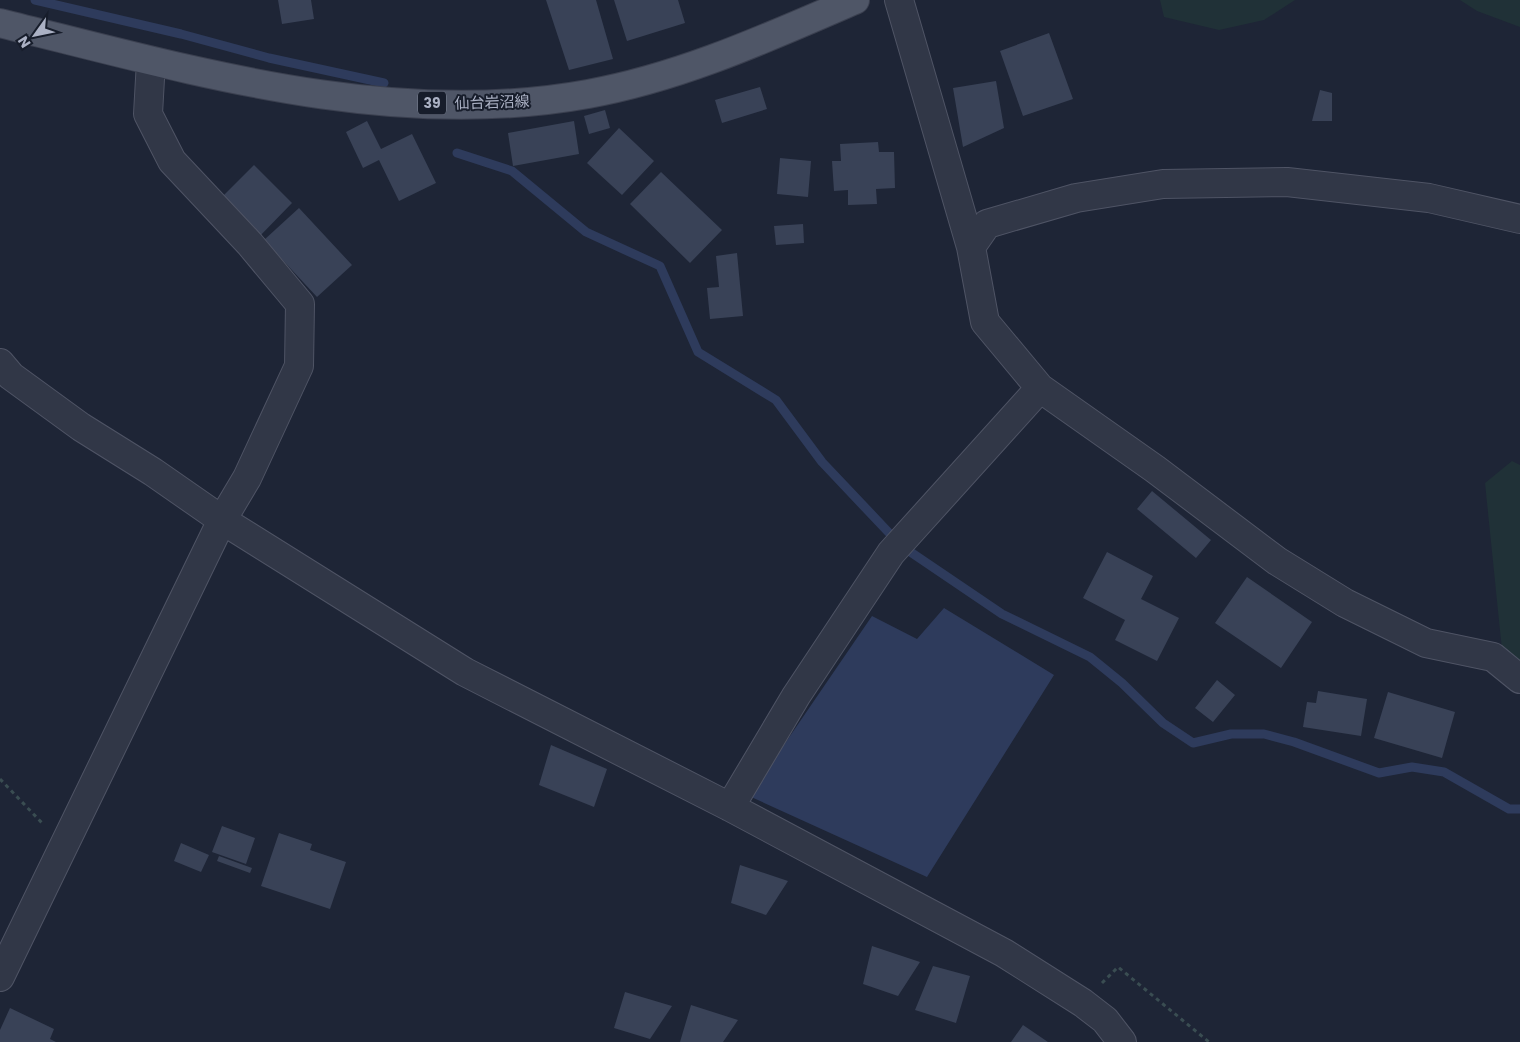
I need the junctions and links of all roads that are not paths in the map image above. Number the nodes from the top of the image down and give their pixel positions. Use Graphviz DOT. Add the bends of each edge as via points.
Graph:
graph roads {
  1 [pos="855,0"];
  2 [pos="899,0"];
  3 [pos="0,23"];
  4 [pos="151,61"];
  5 [pos="1520,219"];
  6 [pos="971,247"];
  7 [pos="0,363"];
  8 [pos="1040,388"];
  9 [pos="222,520"];
  10 [pos="1520,679"];
  11 [pos="730,807"];
  12 [pos="0,977"];
  13 [pos="1122,1042"];
  1 -- 4 [label="main road, 仙台岩沼線 / 39" via="744,48 680,70 589,94 511,103 382,102 302,93"];
  2 -- 6 [label="street"];
  3 -- 4 [label="main road, 仙台岩沼線 / 39"];
  4 -- 9 [label="street" via="148,114 172,161 250,244 300,304 300,366"];
  5 -- 6 [label="street" via="1429,198 1287,182 1163,184 1076,198 987,224"];
  6 -- 8 [label="street" via="985,322"];
  7 -- 9 [label="street" via="11,376 81,428"];
  8 -- 10 [label="street" via="1277,561 1344,603 1426,643 1493,657"];
  8 -- 11 [label="street" via="891,553 796,696"];
  9 -- 11 [label="street" via="465,672"];
  9 -- 12 [label="street"];
  11 -- 13 [label="street" via="1004,953 1106,1020"];
}
